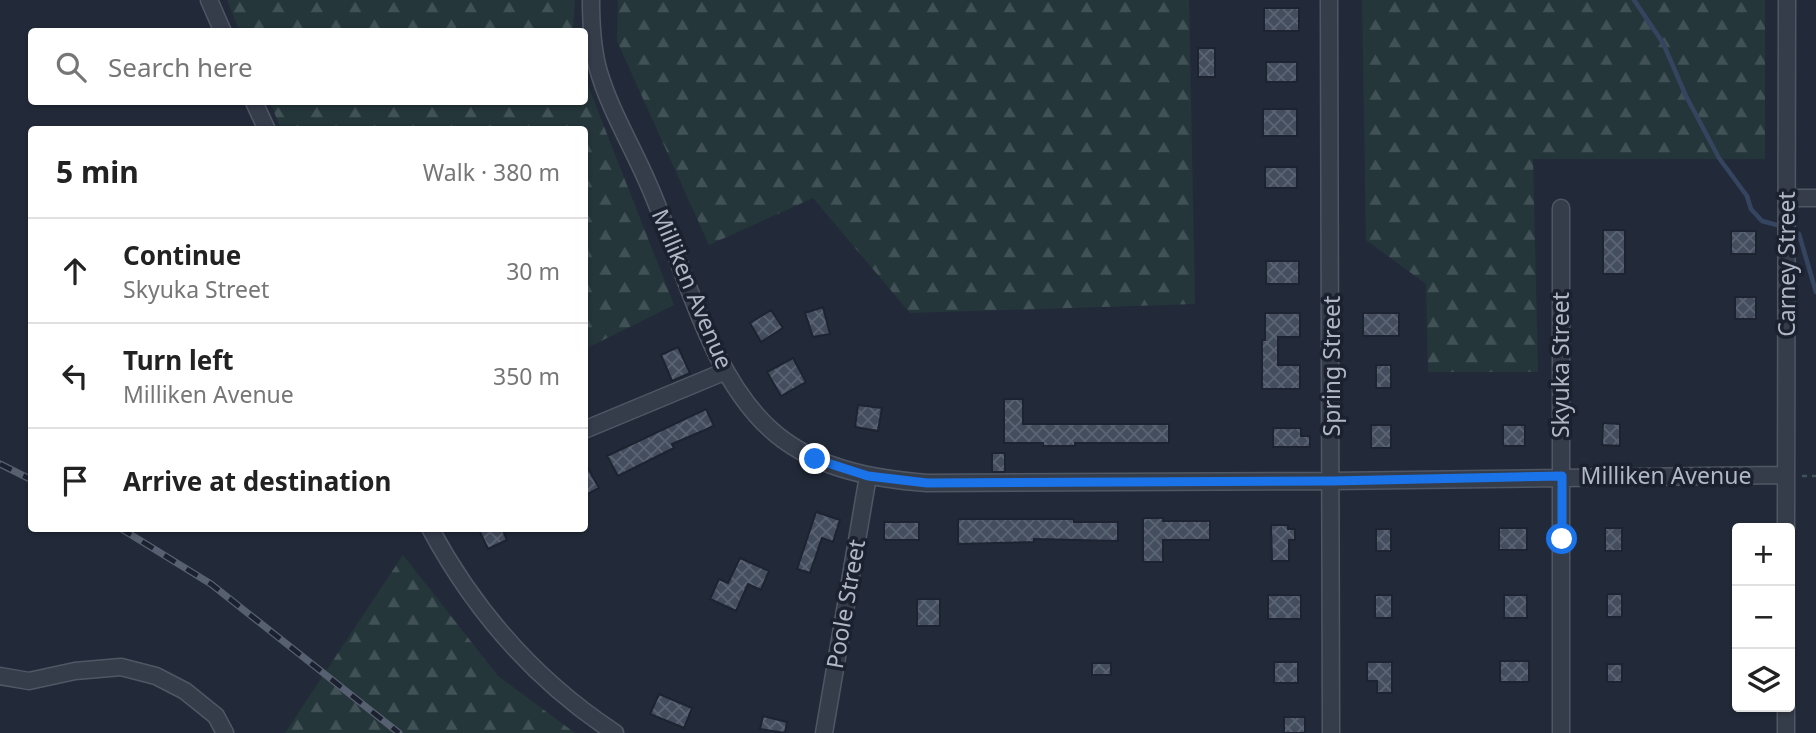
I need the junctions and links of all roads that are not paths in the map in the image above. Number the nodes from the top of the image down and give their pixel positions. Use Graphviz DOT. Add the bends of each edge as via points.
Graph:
graph roads {
  1 [pos="209,0"];
  2 [pos="591,0"];
  3 [pos="1329,0"];
  4 [pos="1787,0"];
  5 [pos="221,28"];
  6 [pos="255,105"];
  7 [pos="265,126"];
  8 [pos="1816,198"];
  9 [pos="1787,206"];
  10 [pos="1561,208"];
  11 [pos="726,371"];
  12 [pos="588,428"];
  13 [pos="1786,475"];
  14 [pos="868,476"];
  15 [pos="1562,476"];
  16 [pos="1332,481"];
  17 [pos="1786,523"];
  18 [pos="432,532"];
  19 [pos="0,676"];
  20 [pos="1786,712"];
  21 [pos="225,733"];
  22 [pos="615,733"];
  23 [pos="824,733"];
  24 [pos="1331,733"];
  25 [pos="1561,733"];
  26 [pos="1786,733"];
  1 -- 5 [label="street"];
  2 -- 11 [label="street, Milliken Avenue" via="598,68 609,101 648,182"];
  3 -- 16 [label="street, Spring Street"];
  4 -- 9 [label="street, Carney Street"];
  6 -- 7 [label="street"];
  8 -- 9 [label="street"];
  9 -- 13 [label="street, Carney Street"];
  10 -- 15 [label="street, Skyuka Street"];
  11 -- 12 [label="street"];
  11 -- 14 [label="street, Milliken Avenue" via="757,416 801,453"];
  13 -- 15 [label="street, Milliken Avenue"];
  13 -- 17 [label="street, Carney Street"];
  14 -- 16 [label="street, Milliken Avenue" via="927,483"];
  14 -- 23 [label="street, Poole Street"];
  15 -- 16 [label="street, Milliken Avenue"];
  15 -- 25 [label="street, Skyuka Street"];
  16 -- 24 [label="street, Spring Street"];
  18 -- 22 [label="street" via="465,588 523,659"];
  19 -- 21 [label="street" via="29,681 121,667 156,676 185,691 216,716"];
  20 -- 26 [label="street"];
}
